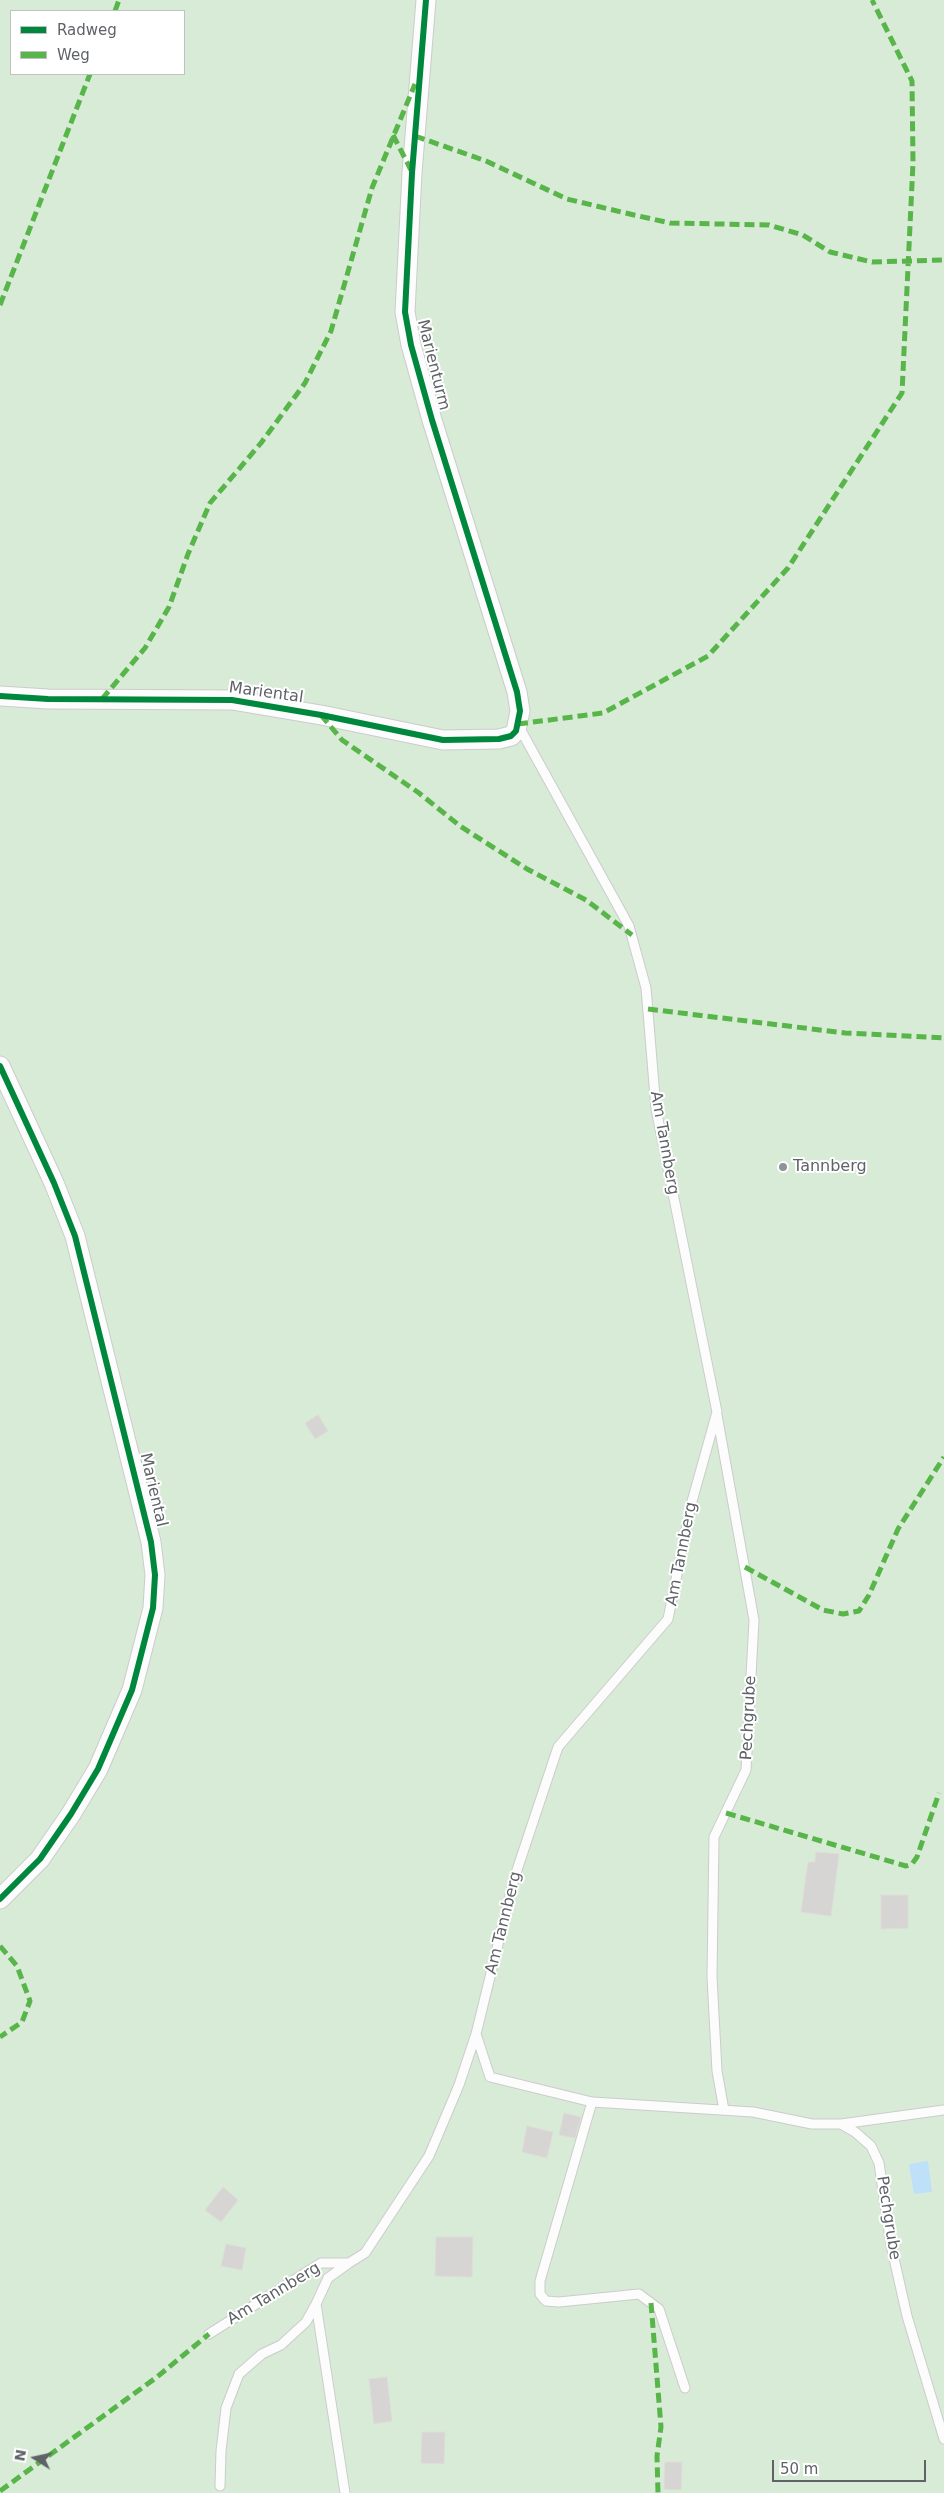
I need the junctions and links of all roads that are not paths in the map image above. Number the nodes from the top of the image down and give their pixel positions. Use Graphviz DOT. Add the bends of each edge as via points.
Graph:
graph roads {
  1 [pos="426,0"];
  2 [pos="0,696"];
  3 [pos="518,724"];
  4 [pos="0,1066"];
  5 [pos="717,1412"];
  6 [pos="0,1899"];
  7 [pos="476,2034"];
  8 [pos="592,2102"];
  9 [pos="724,2110"];
  10 [pos="944,2110"];
  11 [pos="840,2124"];
  12 [pos="349,2263"];
  13 [pos="316,2304"];
  14 [pos="209,2334"];
  15 [pos="685,2388"];
  16 [pos="944,2439"];
  17 [pos="220,2486"];
  18 [pos="344,2493"];
  1 -- 3 [label="street, Marienturm" via="405,312 432,420 518,692"];
  2 -- 3 [label="street, Mariental" via="232,700 444,740 499,739 511,736"];
  3 -- 5 [label="lane, Am Tannberg" via="629,926 646,988 656,1109"];
  4 -- 6 [label="street, Mariental" via="75,1236 149,1532 155,1576 153,1608 132,1690 98,1769 40,1858"];
  5 -- 7 [label="lane, Am Tannberg" via="691,1505 668,1619 558,1747 514,1879"];
  5 -- 9 [label="lane, Pechgrube" via="754,1620 746,1770 714,1837 712,1977 717,2071"];
  7 -- 8 [label="lane" via="490,2077"];
  7 -- 12 [label="lane, Am Tannberg" via="429,2156 365,2253"];
  8 -- 9 [label="lane"];
  8 -- 15 [label="lane" via="540,2281 540,2294 546,2301 559,2302 639,2294 659,2309"];
  9 -- 11 [label="lane" via="753,2112 812,2124"];
  10 -- 11 [label="lane"];
  11 -- 16 [label="lane, Pechgrube" via="871,2146 879,2163 891,2245 907,2316"];
  12 -- 13 [label="lane" via="328,2278"];
  12 -- 14 [label="lane, Am Tannberg" via="321,2263"];
  13 -- 17 [label="lane" via="306,2322 239,2374 226,2408"];
  13 -- 18 [label="lane"];
}
